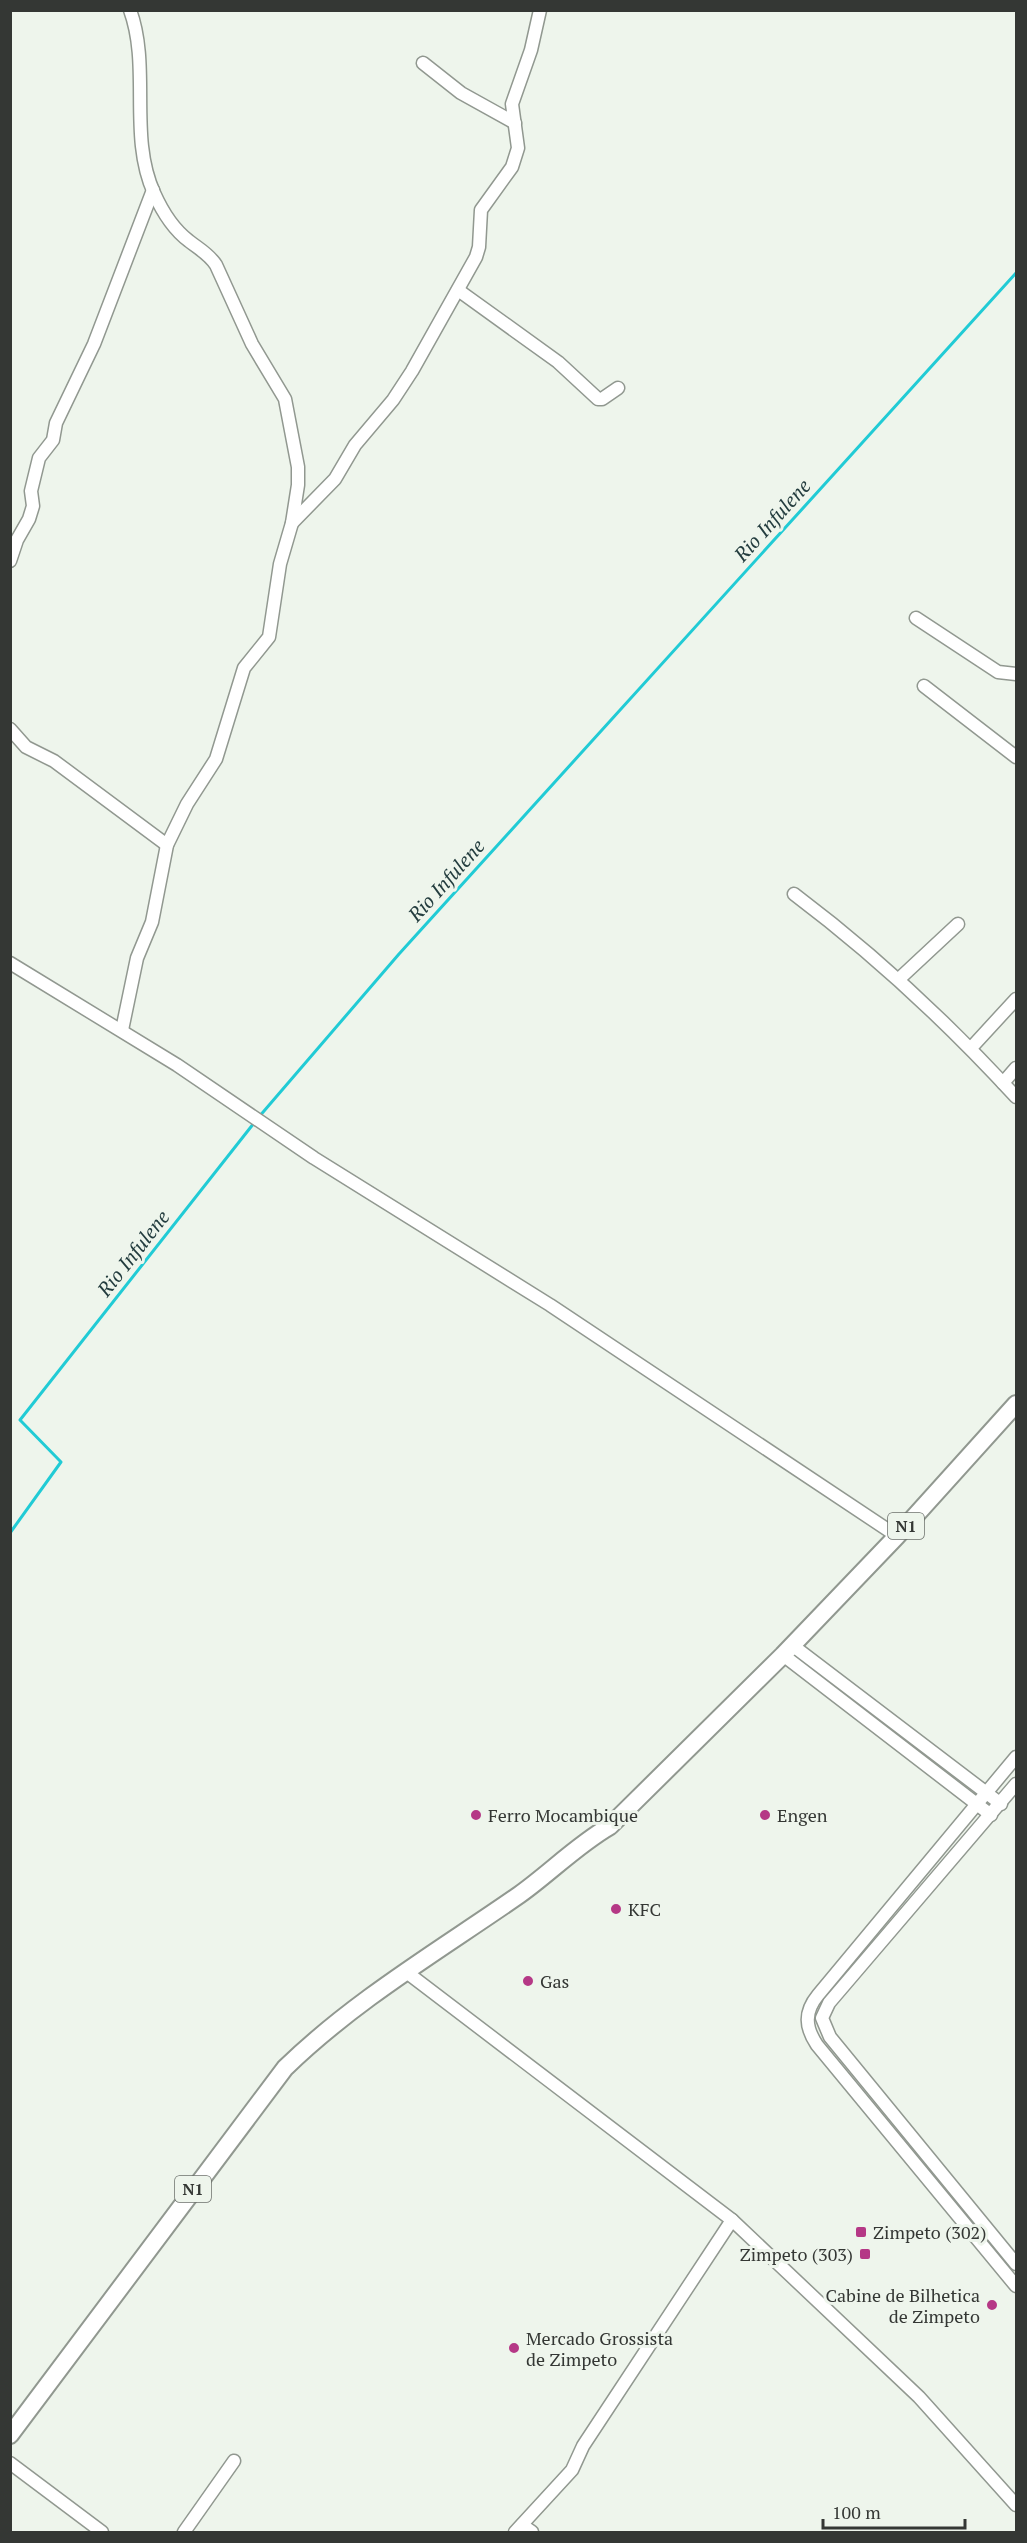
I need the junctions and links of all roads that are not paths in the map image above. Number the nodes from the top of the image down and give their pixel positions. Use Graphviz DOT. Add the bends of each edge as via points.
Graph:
graph roads {
  1 [pos="130,10"];
  2 [pos="540,10"];
  3 [pos="423,63"];
  4 [pos="515,123"];
  5 [pos="153,190"];
  6 [pos="458,290"];
  7 [pos="618,388"];
  8 [pos="292,523"];
  9 [pos="10,561"];
  10 [pos="916,618"];
  11 [pos="1017,674"];
  12 [pos="924,686"];
  13 [pos="10,729"];
  14 [pos="1017,757"];
  15 [pos="167,845"];
  16 [pos="794,894"];
  17 [pos="958,924"];
  18 [pos="10,963"];
  19 [pos="899,979"];
  20 [pos="1017,999"];
  21 [pos="122,1030"];
  22 [pos="971,1048"];
  23 [pos="1017,1068"];
  24 [pos="1004,1083"];
  25 [pos="1017,1097"];
  26 [pos="1017,1404"];
  27 [pos="897,1536"];
  28 [pos="787,1650"];
  29 [pos="1017,1757"];
  30 [pos="1017,1784"];
  31 [pos="985,1792"];
  32 [pos="975,1804"];
  33 [pos="1001,1804"];
  34 [pos="991,1815"];
  35 [pos="405,1971"];
  36 [pos="732,2220"];
  37 [pos="1017,2264"];
  38 [pos="1017,2286"];
  39 [pos="10,2435"];
  40 [pos="234,2461"];
  41 [pos="10,2463"];
  42 [pos="1017,2505"];
  43 [pos="523,2530"];
  44 [pos="102,2532"];
  45 [pos="184,2532"];
  1 -- 5 [label="street" via="144,156"];
  2 -- 4 [label="street" via="523,79 512,104"];
  3 -- 4 [label="street" via="461,93"];
  4 -- 6 [label="street" via="515,162 481,210 479,247"];
  5 -- 8 [label="street" via="173,227 212,258 252,344 285,399 298,467"];
  5 -- 9 [label="street" via="94,344 56,423 53,440 39,458 31,490 33,506"];
  6 -- 7 [label="street" via="558,362 597,399"];
  6 -- 8 [label="street" via="388,407 355,445 335,479"];
  8 -- 15 [label="street" via="280,564 269,637 244,668 216,759"];
  10 -- 11 [label="street" via="998,672"];
  12 -- 14 [label="street"];
  13 -- 15 [label="street" via="26,747 54,761"];
  15 -- 21 [label="street" via="152,922 137,958"];
  16 -- 19 [label="street"];
  17 -- 19 [label="street"];
  18 -- 21 [label="street"];
  19 -- 22 [label="street"];
  20 -- 22 [label="street"];
  21 -- 27 [label="street" via="314,1158 550,1305"];
  22 -- 24 [label="street"];
  23 -- 24 [label="street"];
  24 -- 25 [label="street"];
  26 -- 27 [label="highway, N1"];
  27 -- 28 [label="highway, N1"];
  28 -- 31 [label="street"];
  28 -- 32 [label="street"];
  28 -- 35 [label="highway, N1" via="610,1826 592,1836 541,1879"];
  29 -- 31 [label="street"];
  30 -- 33 [label="street"];
  31 -- 32 [label="street"];
  31 -- 33 [label="street"];
  32 -- 34 [label="street"];
  32 -- 38 [label="street" via="811,2003 807,2025 817,2045"];
  33 -- 34 [label="street"];
  34 -- 37 [label="street" via="829,2002 822,2018 830,2037"];
  35 -- 36 [label="street"];
  35 -- 39 [label="highway, N1" via="315,2041 268,2087"];
  36 -- 42 [label="street" via="922,2400"];
  36 -- 43 [label="street" via="572,2470"];
  40 -- 45 [label="street"];
  41 -- 44 [label="street"];
}
